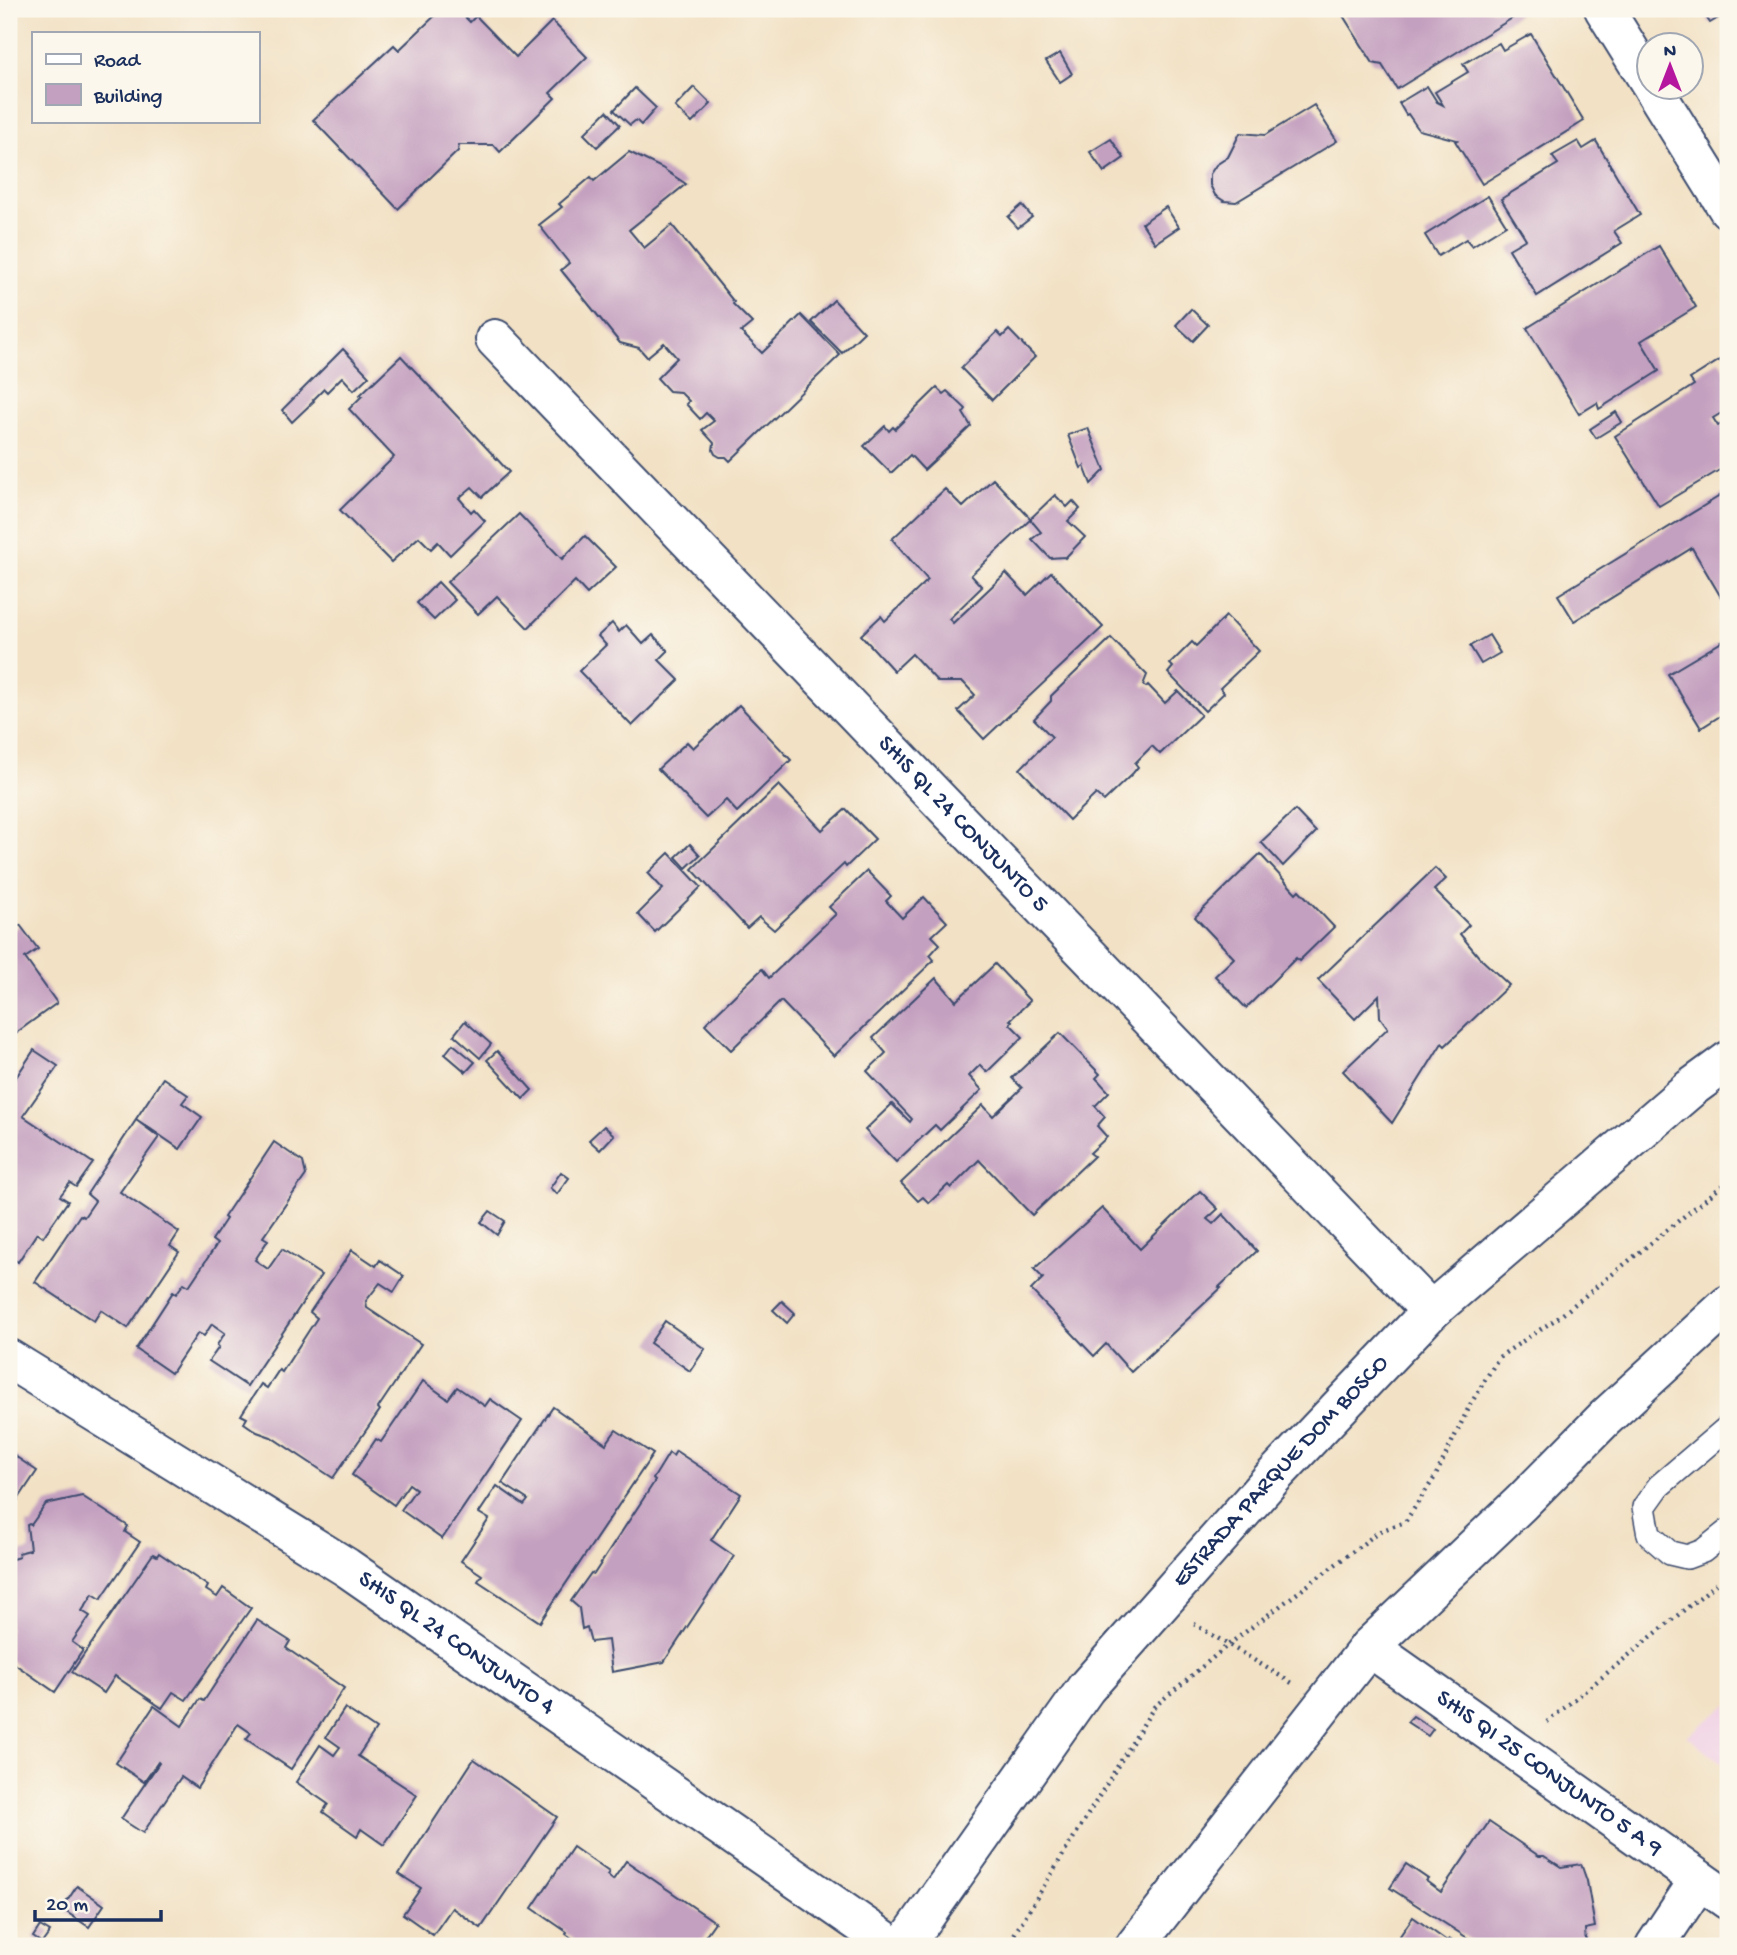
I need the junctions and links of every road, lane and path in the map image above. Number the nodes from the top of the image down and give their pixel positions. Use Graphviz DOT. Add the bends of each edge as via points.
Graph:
graph roads {
  1 [pos="1604,9"];
  2 [pos="1636,60"];
  3 [pos="1662,102"];
  4 [pos="1728,209"];
  5 [pos="495,339"];
  6 [pos="1728,1061"];
  7 [pos="1691,1088"];
  8 [pos="1728,1093"];
  9 [pos="1728,1181"];
  10 [pos="1728,1305"];
  11 [pos="1431,1311"];
  12 [pos="9,1359"];
  13 [pos="1728,1427"];
  14 [pos="1728,1531"];
  15 [pos="1718,1583"];
  16 [pos="1160,1604"];
  17 [pos="1228,1644"];
  18 [pos="1370,1647"];
  19 [pos="1326,1703"];
  20 [pos="1546,1722"];
  21 [pos="1714,1890"];
  22 [pos="893,1946"];
  23 [pos="904,1946"];
  24 [pos="1007,1946"];
  25 [pos="1135,1946"];
  26 [pos="1654,1946"];
  1 -- 2 [label="street"];
  3 -- 4 [label="street"];
  5 -- 11 [label="street, SHIS QL 24 CONJUNTO 5"];
  6 -- 7 [label="street, ESTRADA PARQUE DOM BOSCO"];
  7 -- 8 [label="street"];
  7 -- 11 [label="street, ESTRADA PARQUE DOM BOSCO"];
  9 -- 17 [label="path" via="1559,1317 1499,1357 1435,1477 1405,1522 1380,1531"];
  10 -- 18 [label="street"];
  11 -- 16 [label="street, ESTRADA PARQUE DOM BOSCO"];
  12 -- 22 [label="street, SHIS QL 24 CONJUNTO 4" via="346,1567"];
  13 -- 14 [label="lane" via="1659,1486 1644,1507 1649,1535 1670,1553 1687,1557 1703,1551"];
  15 -- 20 [label="path"];
  16 -- 17 [label="path"];
  16 -- 23 [label="street, ESTRADA PARQUE DOM BOSCO" via="1086,1688"];
  17 -- 19 [label="path"];
  17 -- 24 [label="path" via="1154,1707"];
  18 -- 19 [label="street"];
  18 -- 21 [label="street, SHIS QI 25 CONJUNTO 5 A 9"];
  19 -- 25 [label="street"];
  21 -- 26 [label="street"];
}
